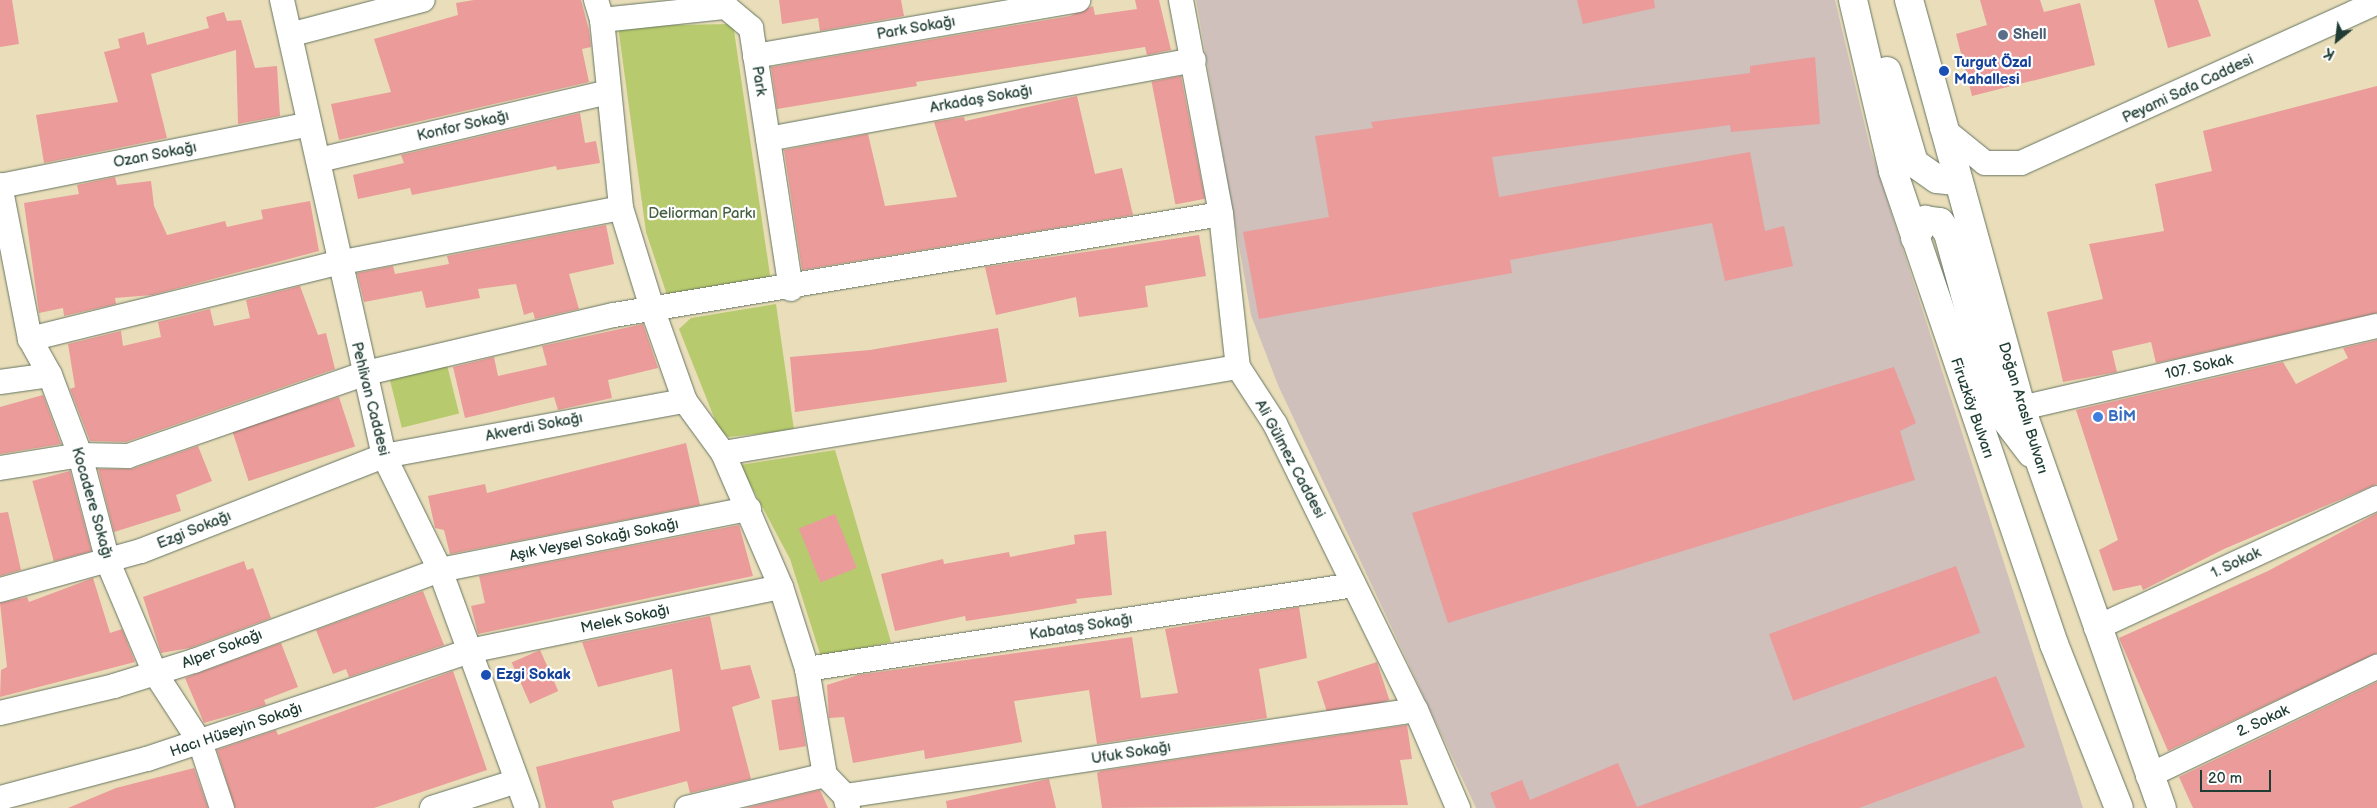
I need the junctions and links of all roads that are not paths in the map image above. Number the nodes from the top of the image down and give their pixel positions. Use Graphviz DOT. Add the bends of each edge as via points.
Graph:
graph roads {
  1 [pos="282,0"];
  2 [pos="423,0"];
  3 [pos="1078,0"];
  4 [pos="1181,0"];
  5 [pos="1909,0"];
  6 [pos="1853,1"];
  7 [pos="2377,2"];
  8 [pos="599,10"];
  9 [pos="293,34"];
  10 [pos="755,56"];
  11 [pos="1194,60"];
  12 [pos="608,92"];
  13 [pos="309,124"];
  14 [pos="1942,128"];
  15 [pos="768,139"];
  16 [pos="319,160"];
  17 [pos="1995,165"];
  18 [pos="1956,180"];
  19 [pos="0,185"];
  20 [pos="621,208"];
  21 [pos="1221,214"];
  22 [pos="4,237"];
  23 [pos="1915,238"];
  24 [pos="338,263"];
  25 [pos="791,289"];
  26 [pos="652,308"];
  27 [pos="2377,326"];
  28 [pos="30,339"];
  29 [pos="1238,367"];
  30 [pos="366,373"];
  31 [pos="50,375"];
  32 [pos="0,382"];
  33 [pos="685,401"];
  34 [pos="2021,408"];
  35 [pos="723,453"];
  36 [pos="80,455"];
  37 [pos="384,456"];
  38 [pos="2040,464"];
  39 [pos="0,468"];
  40 [pos="2377,498"];
  41 [pos="749,510"];
  42 [pos="108,562"];
  43 [pos="440,570"];
  44 [pos="1354,585"];
  45 [pos="781,587"];
  46 [pos="0,590"];
  47 [pos="2096,628"];
  48 [pos="469,651"];
  49 [pos="2377,667"];
  50 [pos="808,669"];
  51 [pos="155,673"];
  52 [pos="1416,710"];
  53 [pos="0,713"];
  54 [pos="200,742"];
  55 [pos="825,775"];
  56 [pos="2148,776"];
  57 [pos="517,781"];
  58 [pos="0,798"];
  59 [pos="847,802"];
  60 [pos="222,808"];
  61 [pos="432,808"];
  62 [pos="527,808"];
  63 [pos="687,808"];
  64 [pos="1458,808"];
  65 [pos="2119,808"];
  66 [pos="2162,808"];
  1 -- 9 [label="street, Pehlivan Caddesi"];
  2 -- 9 [label="street"];
  3 -- 10 [label="street, Park Sokağı"];
  4 -- 11 [label="street, Ali Gülmez Caddesi"];
  5 -- 14 [label="main road, Doğan Araslı Bulvarı"];
  6 -- 18 [label="main road" via="1869,23 1914,163 1937,179"];
  6 -- 23 [label="main road, Firuzköy Bulvarı" via="1892,171"];
  7 -- 17 [label="street, Peyami Safa Caddesi" via="2051,152 2021,163"];
  8 -- 10 [label="street, Park" via="726,7 751,28"];
  8 -- 12 [label="street"];
  9 -- 13 [label="street, Pehlivan Caddesi"];
  10 -- 15 [label="street, Park"];
  11 -- 15 [label="street, Arkadaş Sokağı"];
  11 -- 21 [label="street, Ali Gülmez Caddesi"];
  12 -- 16 [label="street, Konfor Sokağı"];
  12 -- 20 [label="street"];
  13 -- 16 [label="street, Pehlivan Caddesi"];
  13 -- 19 [label="street, Ozan Sokağı"];
  14 -- 17 [label="street" via="1971,154"];
  14 -- 18 [label="main road, Doğan Araslı Bulvarı"];
  15 -- 25 [label="street, Park"];
  16 -- 24 [label="street, Pehlivan Caddesi"];
  17 -- 18 [label="street"];
  18 -- 34 [label="main road, Doğan Araslı Bulvarı"];
  19 -- 22 [label="street, Kocadere Sokağı"];
  20 -- 24 [label="street"];
  20 -- 26 [label="street"];
  21 -- 25 [label="street"];
  21 -- 29 [label="street, Ali Gülmez Caddesi"];
  22 -- 28 [label="street, Kocadere Sokağı"];
  23 -- 38 [label="main road" via="1925,220 1940,222 1948,233 1996,407"];
  23 -- 65 [label="main road, Firuzköy Bulvarı" via="2054,644"];
  24 -- 28 [label="street"];
  24 -- 30 [label="street, Pehlivan Caddesi"];
  25 -- 26 [label="street"];
  26 -- 30 [label="street"];
  26 -- 33 [label="street"];
  27 -- 34 [label="street, 107. Sokak"];
  28 -- 31 [label="street, Kocadere Sokağı"];
  29 -- 35 [label="street"];
  29 -- 44 [label="street, Ali Gülmez Caddesi" via="1274,424"];
  30 -- 36 [label="street" via="128,456"];
  30 -- 37 [label="street, Pehlivan Caddesi"];
  31 -- 32 [label="street"];
  31 -- 36 [label="street, Kocadere Sokağı"];
  33 -- 35 [label="street"];
  33 -- 37 [label="street, Akverdi Sokağı"];
  34 -- 38 [label="main road, Doğan Araslı Bulvarı"];
  35 -- 41 [label="street"];
  36 -- 39 [label="street"];
  36 -- 42 [label="street, Kocadere Sokağı"];
  37 -- 42 [label="street, Ezgi Sokağı"];
  37 -- 43 [label="street, Pehlivan Caddesi"];
  38 -- 47 [label="main road, Doğan Araslı Bulvarı"];
  40 -- 47 [label="street, 1. Sokak"];
  41 -- 43 [label="street, Aşık Veysel Sokağı Sokağı"];
  41 -- 45 [label="street"];
  42 -- 46 [label="street, Ezgi Sokağı"];
  42 -- 51 [label="street, Kocadere Sokağı"];
  43 -- 48 [label="street, Pehlivan Caddesi"];
  43 -- 51 [label="street, Alper Sokağı"];
  44 -- 50 [label="street, Kabataş Sokağı"];
  44 -- 52 [label="street, Ali Gülmez Caddesi"];
  45 -- 48 [label="street, Melek Sokağı"];
  45 -- 50 [label="street"];
  47 -- 56 [label="main road, Doğan Araslı Bulvarı"];
  48 -- 54 [label="street, Hacı Hüseyin Sokağı"];
  48 -- 57 [label="street, Pehlivan Caddesi"];
  49 -- 56 [label="street, 2. Sokak"];
  50 -- 55 [label="street"];
  51 -- 53 [label="street, Alper Sokağı"];
  51 -- 54 [label="street, Kocadere Sokağı"];
  52 -- 59 [label="street, Ufuk Sokağı"];
  52 -- 64 [label="street, Ali Gülmez Caddesi"];
  54 -- 58 [label="street, Hacı Hüseyin Sokağı"];
  54 -- 60 [label="street, Kocadere Sokağı"];
  55 -- 59 [label="street"];
  55 -- 63 [label="street"];
  56 -- 66 [label="main road, Doğan Araslı Bulvarı"];
  57 -- 61 [label="street"];
  57 -- 62 [label="street, Pehlivan Caddesi"];
}
